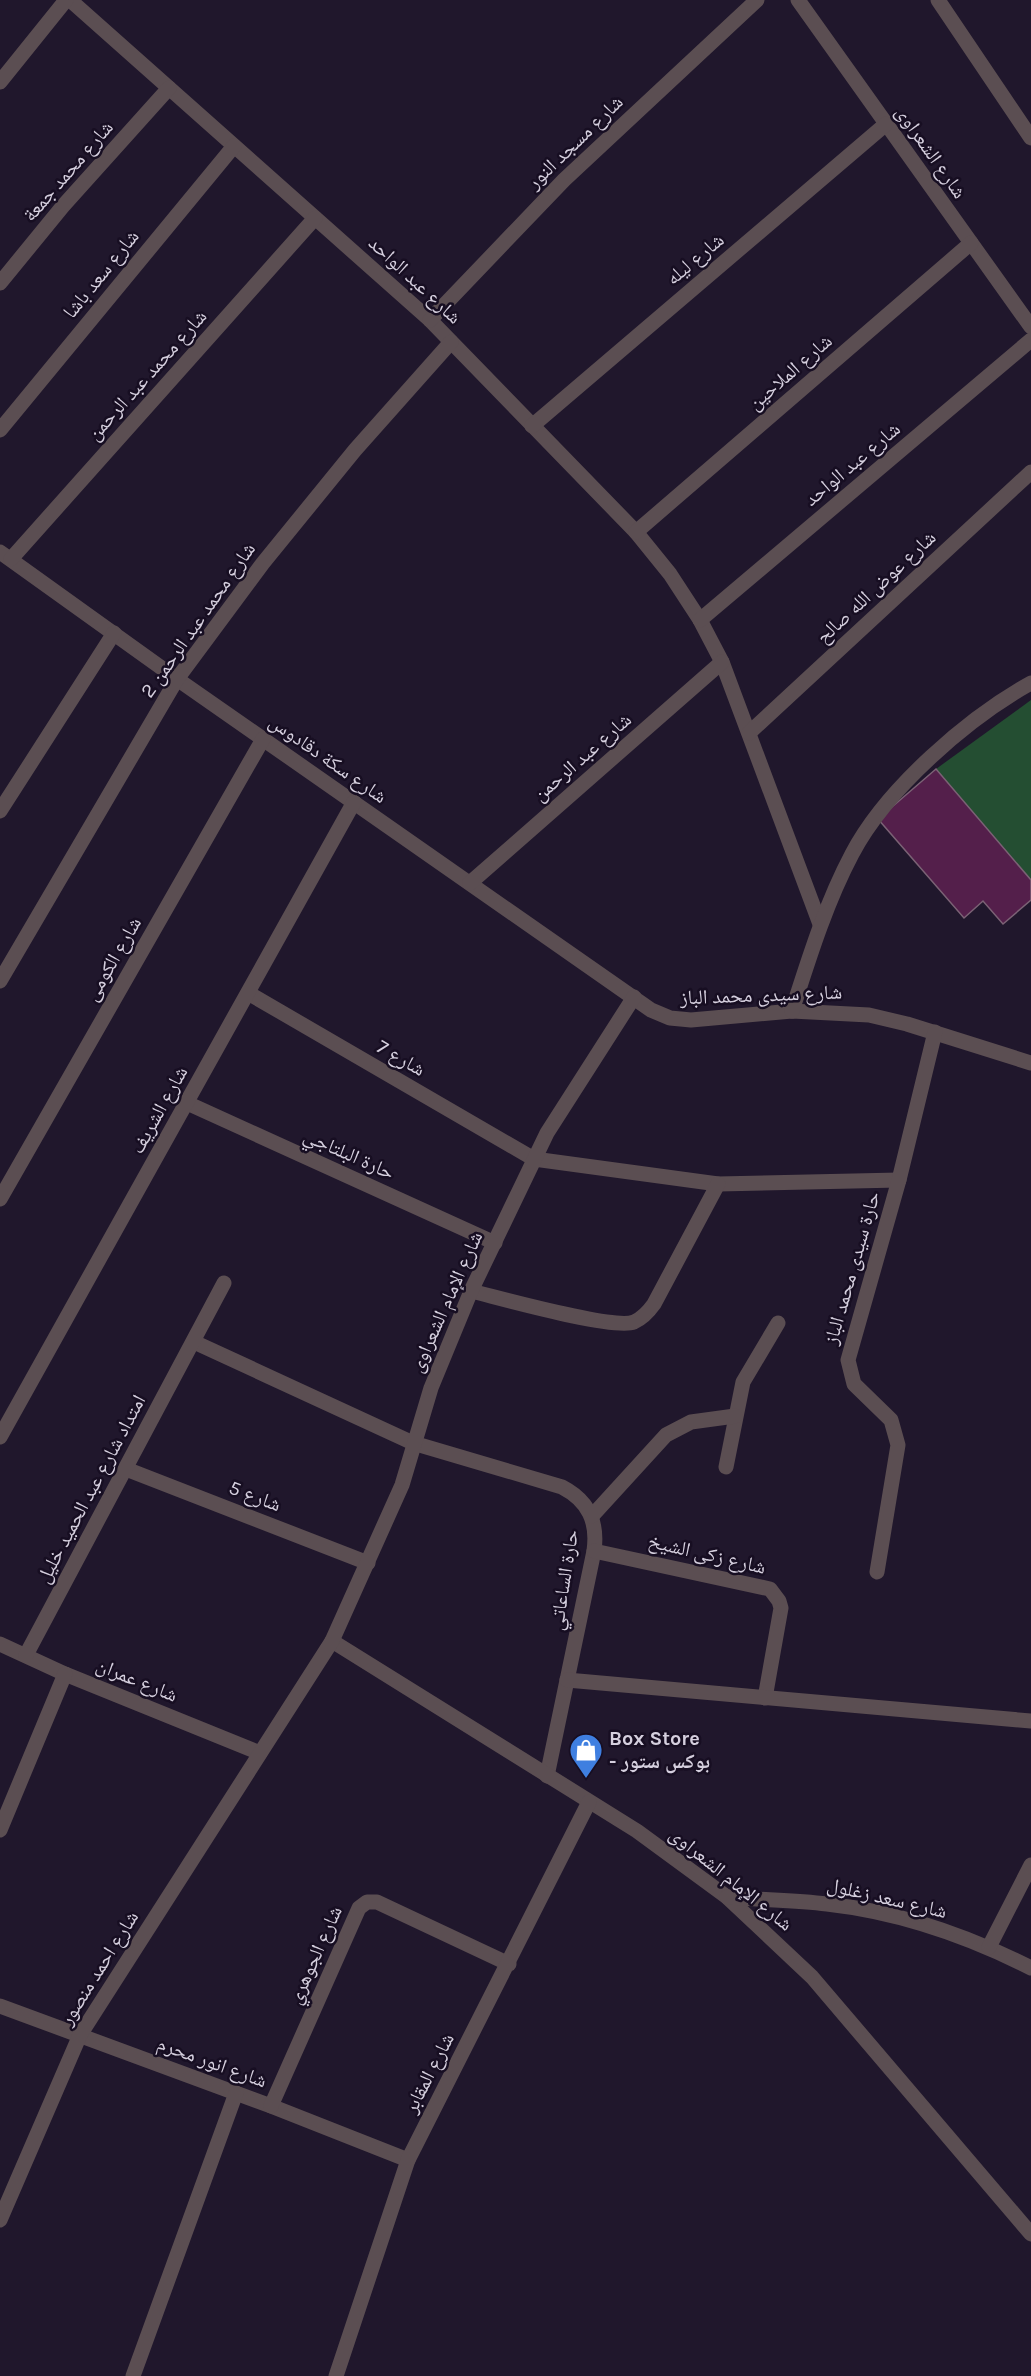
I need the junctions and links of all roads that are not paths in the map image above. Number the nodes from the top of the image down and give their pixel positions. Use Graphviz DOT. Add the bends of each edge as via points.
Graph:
graph roads {
  1 [pos="757,0"];
  2 [pos="798,0"];
  3 [pos="938,0"];
  4 [pos="73,1"];
  5 [pos="0,82"];
  6 [pos="169,88"];
  7 [pos="886,124"];
  8 [pos="1031,138"];
  9 [pos="234,146"];
  10 [pos="315,218"];
  11 [pos="971,243"];
  12 [pos="0,283"];
  13 [pos="430,320"];
  14 [pos="1031,327"];
  15 [pos="1031,340"];
  16 [pos="451,342"];
  17 [pos="532,426"];
  18 [pos="0,430"];
  19 [pos="1031,472"];
  20 [pos="636,532"];
  21 [pos="5,556"];
  22 [pos="700,620"];
  23 [pos="114,633"];
  24 [pos="722,662"];
  25 [pos="177,679"];
  26 [pos="1031,683"];
  27 [pos="749,733"];
  28 [pos="263,739"];
  29 [pos="354,802"];
  30 [pos="0,811"];
  31 [pos="470,883"];
  32 [pos="820,924"];
  33 [pos="0,981"];
  34 [pos="248,993"];
  35 [pos="634,997"];
  36 [pos="792,1011"];
  37 [pos="935,1032"];
  38 [pos="1031,1063"];
  39 [pos="187,1103"];
  40 [pos="534,1159"];
  41 [pos="898,1180"];
  42 [pos="718,1184"];
  43 [pos="0,1199"];
  44 [pos="495,1243"];
  45 [pos="224,1283"];
  46 [pos="471,1291"];
  47 [pos="777,1323"];
  48 [pos="194,1342"];
  49 [pos="735,1416"];
  50 [pos="0,1437"];
  51 [pos="413,1443"];
  52 [pos="726,1467"];
  53 [pos="126,1469"];
  54 [pos="592,1516"];
  55 [pos="594,1551"];
  56 [pos="368,1563"];
  57 [pos="877,1572"];
  58 [pos="332,1641"];
  59 [pos="0,1644"];
  60 [pos="26,1655"];
  61 [pos="65,1674"];
  62 [pos="567,1680"];
  63 [pos="765,1698"];
  64 [pos="1031,1721"];
  65 [pos="260,1753"];
  66 [pos="547,1776"];
  67 [pos="589,1802"];
  68 [pos="0,1830"];
  69 [pos="1031,1865"];
  70 [pos="727,1898"];
  71 [pos="989,1947"];
  72 [pos="509,1964"];
  73 [pos="1031,1968"];
  74 [pos="0,2006"];
  75 [pos="80,2035"];
  76 [pos="236,2092"];
  77 [pos="271,2106"];
  78 [pos="408,2160"];
  79 [pos="0,2220"];
  80 [pos="1031,2235"];
  81 [pos="133,2376"];
  82 [pos="336,2376"];
  1 -- 13 [label="street, شارع مسجد النور" via="564,180"];
  2 -- 7 [label="street, شارع الشعراوى"];
  3 -- 8 [label="street"];
  4 -- 5 [label="street"];
  4 -- 6 [label="street, شارع عبد الواحد"];
  6 -- 9 [label="street, شارع عبد الواحد"];
  6 -- 12 [label="street, شارع محمد جمعة"];
  7 -- 11 [label="street, شارع الشعراوى"];
  7 -- 17 [label="street, شارع ليله"];
  9 -- 10 [label="street, شارع عبد الواحد"];
  9 -- 18 [label="street, شارع سعد باشا"];
  10 -- 13 [label="street, شارع عبد الواحد"];
  10 -- 21 [label="street, شارع محمد عبد الرحمن"];
  11 -- 14 [label="street, شارع الشعراوى"];
  11 -- 20 [label="street, شارع الملاحين"];
  13 -- 16 [label="street, شارع عبد الواحد"];
  15 -- 22 [label="street, شارع عبد الواحد"];
  16 -- 17 [label="street, شارع عبد الواحد"];
  16 -- 25 [label="street, شارع محمد عبد الرحمن 2" via="270,554"];
  17 -- 20 [label="street, شارع عبد الواحد"];
  19 -- 27 [label="street, شارع عوض الله صالح"];
  20 -- 22 [label="street, شارع عبد الواحد"];
  21 -- 23 [label="street, شارع سكة دقادوس"];
  22 -- 24 [label="street, شارع عبد الواحد"];
  23 -- 25 [label="street, شارع سكة دقادوس"];
  23 -- 30 [label="street"];
  24 -- 27 [label="street, شارع عبد الواحد"];
  24 -- 31 [label="street, شارع عبد الرحمن"];
  25 -- 28 [label="street, شارع سكة دقادوس"];
  25 -- 33 [label="street, شارع محمد عبد الرحمن 2"];
  26 -- 32 [label="street" via="999,701 928,760 875,818 852,854"];
  27 -- 32 [label="street, شارع عبد الواحد"];
  28 -- 29 [label="street, شارع سكة دقادوس"];
  28 -- 43 [label="street, شارع الكومى"];
  29 -- 31 [label="street, شارع سكة دقادوس"];
  29 -- 34 [label="street, شارع الشريف"];
  31 -- 35 [label="street, شارع سكة دقادوس"];
  32 -- 36 [label="street"];
  34 -- 39 [label="street, شارع الشريف"];
  34 -- 40 [label="street, شارع 7"];
  35 -- 36 [label="street, شارع سيدى محمد الباز" via="670,1018 691,1020"];
  35 -- 40 [label="street, شارع الإمام الشعراوى"];
  36 -- 37 [label="street, شارع سيدى محمد الباز" via="870,1015"];
  37 -- 38 [label="street, شارع سيدى محمد الباز"];
  37 -- 41 [label="street, حارة سيدى محمد الباز"];
  39 -- 44 [label="street, حارة البلتاجي"];
  39 -- 50 [label="street, شارع الشريف"];
  40 -- 42 [label="street"];
  40 -- 44 [label="street, شارع الإمام الشعراوى"];
  41 -- 42 [label="street"];
  41 -- 57 [label="street, حارة سيدى محمد الباز" via="848,1360 854,1384 891,1420 898,1445"];
  42 -- 46 [label="street" via="654,1304 634,1322 607,1323"];
  44 -- 46 [label="street, شارع الإمام الشعراوى"];
  45 -- 48 [label="street, امتداد شارع عبد الحميد خليل"];
  46 -- 51 [label="street, شارع الإمام الشعراوى"];
  47 -- 49 [label="street" via="743,1382"];
  48 -- 51 [label="street"];
  48 -- 53 [label="street, امتداد شارع عبد الحميد خليل"];
  49 -- 52 [label="street"];
  49 -- 54 [label="street" via="692,1422 666,1435"];
  51 -- 54 [label="street, حارة الساعاتي" via="562,1487 575,1493"];
  51 -- 56 [label="street, شارع الإمام الشعراوى" via="402,1485"];
  53 -- 56 [label="street, شارع 5"];
  53 -- 60 [label="street, امتداد شارع عبد الحميد خليل"];
  54 -- 55 [label="street, حارة الساعاتي" via="596,1533"];
  55 -- 62 [label="street, حارة الساعاتي"];
  55 -- 63 [label="street, شارع زكى الشيخ" via="770,1589 781,1608"];
  56 -- 58 [label="street, شارع الإمام الشعراوى"];
  58 -- 65 [label="street, شارع الإمام الشعراوى"];
  58 -- 66 [label="street, شارع الإمام الشعراوى"];
  59 -- 60 [label="street, شارع عمران"];
  60 -- 61 [label="street, شارع عمران"];
  61 -- 65 [label="street, شارع عمران"];
  61 -- 68 [label="street"];
  62 -- 63 [label="street"];
  62 -- 66 [label="street, حارة الساعاتي"];
  63 -- 64 [label="street"];
  65 -- 75 [label="street, شارع احمد منصور"];
  66 -- 67 [label="street, شارع الإمام الشعراوى"];
  67 -- 70 [label="street, شارع الإمام الشعراوى"];
  67 -- 72 [label="street, شارع المقابر"];
  69 -- 71 [label="street"];
  70 -- 71 [label="street, شارع سعد زغلول" via="829,1904 922,1923"];
  70 -- 80 [label="street, شارع الإمام الشعراوى" via="812,1977"];
  71 -- 73 [label="street, شارع سعد زغلول"];
  72 -- 77 [label="street, شارع الجوهري" via="377,1902 367,1902 359,1908"];
  72 -- 78 [label="street, شارع المقابر"];
  74 -- 75 [label="street, شارع انور محرم"];
  75 -- 76 [label="street, شارع انور محرم"];
  75 -- 79 [label="street, شارع احمد منصور"];
  76 -- 77 [label="street, شارع انور محرم"];
  76 -- 81 [label="street"];
  77 -- 78 [label="street, شارع انور محرم"];
  78 -- 82 [label="street, شارع المقابر"];
}
